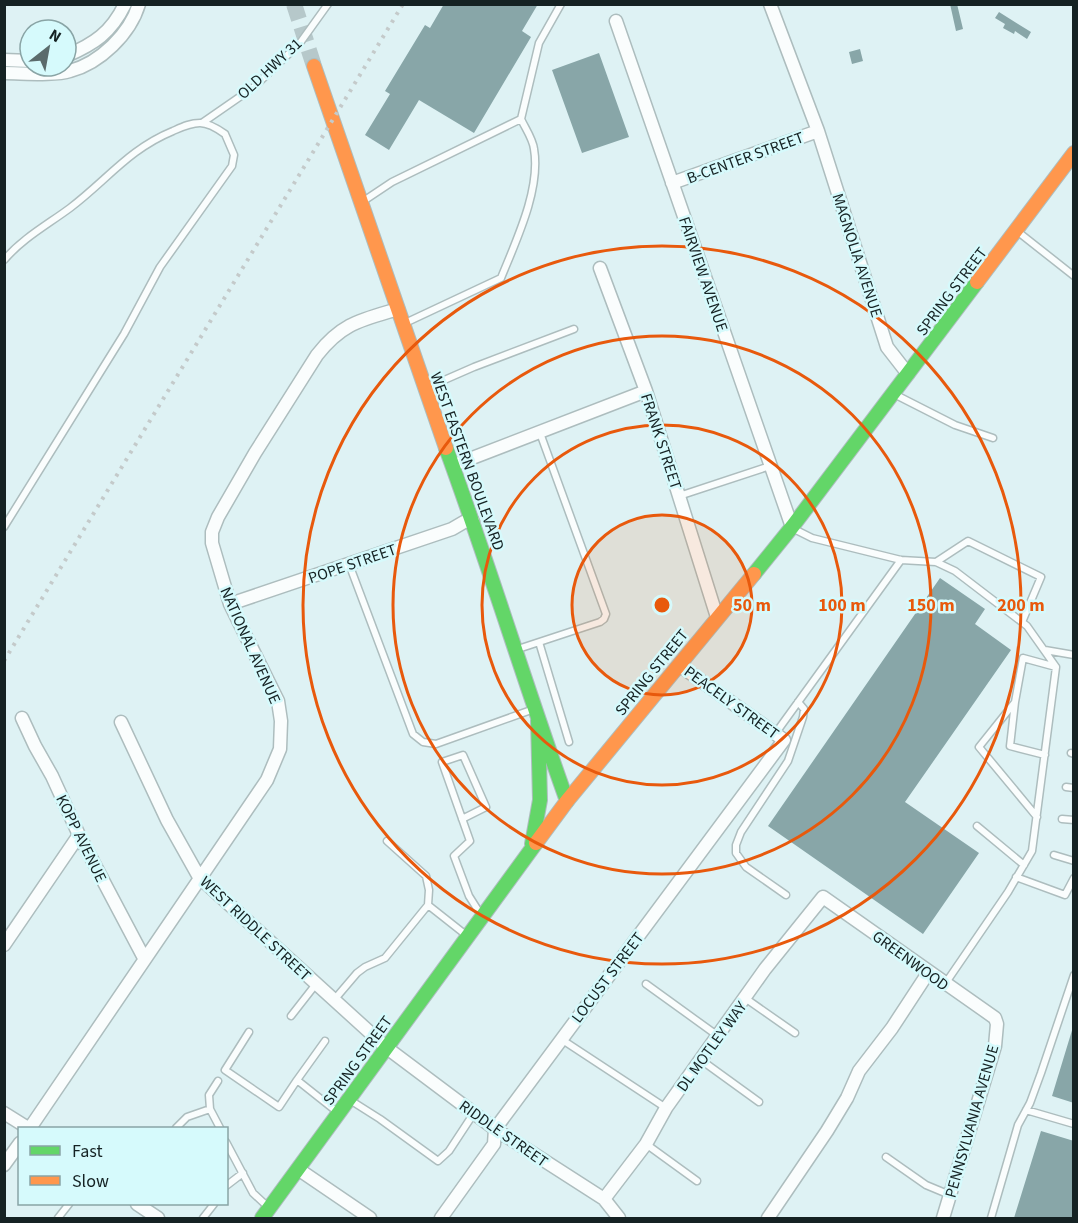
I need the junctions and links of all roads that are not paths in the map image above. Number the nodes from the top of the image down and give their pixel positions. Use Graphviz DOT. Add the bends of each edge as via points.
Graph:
graph roads {
  1 [pos="125,4"];
  2 [pos="139,4"];
  3 [pos="327,4"];
  4 [pos="561,4"];
  5 [pos="770,4"];
  6 [pos="616,21"];
  7 [pos="78,51"];
  8 [pos="314,66"];
  9 [pos="4,73"];
  10 [pos="521,119"];
  11 [pos="202,123"];
  12 [pos="818,130"];
  13 [pos="1074,153"];
  14 [pos="672,183"];
  15 [pos="361,202"];
  16 [pos="1017,230"];
  17 [pos="4,260"];
  18 [pos="600,268"];
  19 [pos="1074,276"];
  20 [pos="398,309"];
  21 [pos="403,324"];
  22 [pos="574,329"];
  23 [pos="908,374"];
  24 [pos="426,388"];
  25 [pos="646,391"];
  26 [pos="893,394"];
  27 [pos="539,432"];
  28 [pos="993,438"];
  29 [pos="454,465"];
  30 [pos="770,466"];
  31 [pos="679,496"];
  32 [pos="473,521"];
  33 [pos="4,527"];
  34 [pos="792,527"];
  35 [pos="901,560"];
  36 [pos="936,562"];
  37 [pos="349,564"];
  38 [pos="230,604"];
  39 [pos="717,617"];
  40 [pos="1022,622"];
  41 [pos="539,642"];
  42 [pos="514,650"];
  43 [pos="1045,650"];
  44 [pos="1074,655"];
  45 [pos="679,665"];
  46 [pos="1056,667"];
  47 [pos="798,702"];
  48 [pos="1015,702"];
  49 [pos="536,715"];
  50 [pos="22,718"];
  51 [pos="121,722"];
  52 [pos="780,737"];
  53 [pos="569,742"];
  54 [pos="1045,755"];
  55 [pos="1066,787"];
  56 [pos="1074,788"];
  57 [pos="567,801"];
  58 [pos="1037,817"];
  59 [pos="462,819"];
  60 [pos="1062,819"];
  61 [pos="1074,820"];
  62 [pos="977,826"];
  63 [pos="79,835"];
  64 [pos="387,841"];
  65 [pos="530,851"];
  66 [pos="1054,855"];
  67 [pos="1074,861"];
  68 [pos="1024,865"];
  69 [pos="199,877"];
  70 [pos="1016,877"];
  71 [pos="1074,878"];
  72 [pos="786,895"];
  73 [pos="823,897"];
  74 [pos="428,905"];
  75 [pos="483,918"];
  76 [pos="469,937"];
  77 [pos="4,945"];
  78 [pos="144,958"];
  79 [pos="928,973"];
  80 [pos="1074,975"];
  81 [pos="316,984"];
  82 [pos="646,984"];
  83 [pos="945,985"];
  84 [pos="745,998"];
  85 [pos="334,1001"];
  86 [pos="291,1016"];
  87 [pos="997,1024"];
  88 [pos="249,1032"];
  89 [pos="795,1033"];
  90 [pos="718,1036"];
  91 [pos="561,1039"];
  92 [pos="325,1041"];
  93 [pos="387,1048"];
  94 [pos="701,1060"];
  95 [pos="297,1080"];
  96 [pos="218,1081"];
  97 [pos="349,1100"];
  98 [pos="759,1102"];
  99 [pos="666,1108"];
  100 [pos="210,1109"];
  101 [pos="1026,1110"];
  102 [pos="4,1113"];
  103 [pos="339,1113"];
  104 [pos="474,1113"];
  105 [pos="1074,1124"];
  106 [pos="27,1127"];
  107 [pos="30,1127"];
  108 [pos="177,1127"];
  109 [pos="219,1127"];
  110 [pos="495,1129"];
  111 [pos="646,1144"];
  112 [pos="18,1146"];
  113 [pos="228,1146"];
  114 [pos="886,1157"];
  115 [pos="4,1165"];
  116 [pos="298,1169"];
  117 [pos="243,1173"];
  118 [pos="228,1181"];
  119 [pos="697,1181"];
  120 [pos="950,1195"];
  121 [pos="604,1199"];
  122 [pos="68,1205"];
  123 [pos="139,1205"];
  124 [pos="213,1205"];
  125 [pos="266,1213"];
  126 [pos="58,1218"];
  127 [pos="154,1218"];
  128 [pos="203,1218"];
  129 [pos="370,1218"];
  130 [pos="441,1218"];
  131 [pos="619,1218"];
  132 [pos="768,1218"];
  133 [pos="943,1218"];
  134 [pos="990,1218"];
  1 -- 7 [label="street" via="107,32"];
  2 -- 9 [label="street" via="119,38 96,60 70,72"];
  3 -- 11 [label="lane, OLD HWY 31" via="300,43 254,87"];
  4 -- 10 [label="lane" via="539,43"];
  5 -- 12 [label="street, MAGNOLIA AVENUE"];
  6 -- 14 [label="street, FAIRVIEW AVENUE"];
  8 -- 15 [label="main road, WEST EASTERN BOULEVARD"];
  10 -- 15 [label="lane" via="392,182"];
  10 -- 21 [label="lane" via="534,148 534,180 522,226 501,278"];
  11 -- 17 [label="lane, OLD HWY 31" via="187,125 141,147"];
  11 -- 33 [label="lane" via="225,134 234,154 232,166 160,267 124,334"];
  12 -- 14 [label="street, B-CENTER STREET"];
  12 -- 23 [label="street, MAGNOLIA AVENUE" via="887,347"];
  13 -- 16 [label="main road, SPRING STREET"];
  14 -- 30 [label="street, FAIRVIEW AVENUE"];
  15 -- 20 [label="main road, WEST EASTERN BOULEVARD"];
  16 -- 19 [label="lane"];
  16 -- 23 [label="main road, SPRING STREET"];
  18 -- 25 [label="street, FRANK STREET"];
  20 -- 21 [label="main road, WEST EASTERN BOULEVARD"];
  20 -- 38 [label="street, NATIONAL AVENUE" via="356,321 328,341 218,517 212,543"];
  21 -- 24 [label="main road, WEST EASTERN BOULEVARD"];
  22 -- 24 [label="lane"];
  23 -- 26 [label="main road, SPRING STREET"];
  24 -- 29 [label="main road, WEST EASTERN BOULEVARD"];
  25 -- 27 [label="street"];
  25 -- 31 [label="street, FRANK STREET"];
  26 -- 28 [label="lane" via="955,425"];
  26 -- 34 [label="main road, SPRING STREET"];
  27 -- 29 [label="street"];
  27 -- 41 [label="lane" via="606,614 600,622"];
  29 -- 32 [label="main road, WEST EASTERN BOULEVARD"];
  30 -- 31 [label="lane"];
  30 -- 34 [label="street, FAIRVIEW AVENUE"];
  31 -- 39 [label="street, FRANK STREET"];
  32 -- 37 [label="street, POPE STREET"];
  32 -- 42 [label="main road, WEST EASTERN BOULEVARD"];
  34 -- 35 [label="lane" via="812,538"];
  34 -- 39 [label="main road, SPRING STREET"];
  35 -- 36 [label="lane"];
  35 -- 47 [label="lane"];
  36 -- 40 [label="lane" via="955,571"];
  36 -- 40 [label="lane" via="968,542 1041,577"];
  37 -- 38 [label="street, POPE STREET"];
  37 -- 49 [label="lane" via="413,734 423,742 436,744"];
  38 -- 69 [label="street, NATIONAL AVENUE" via="278,701 280,748 267,780"];
  39 -- 45 [label="main road, SPRING STREET"];
  40 -- 43 [label="lane"];
  41 -- 42 [label="lane"];
  41 -- 53 [label="lane"];
  42 -- 49 [label="main road, WEST EASTERN BOULEVARD"];
  43 -- 44 [label="lane"];
  43 -- 46 [label="lane"];
  45 -- 52 [label="street, PEACELY STREET"];
  45 -- 57 [label="main road, SPRING STREET"];
  46 -- 48 [label="lane" via="1023,658"];
  46 -- 54 [label="lane"];
  47 -- 52 [label="lane"];
  47 -- 72 [label="lane" via="804,709 792,753 736,845 736,853 746,867"];
  48 -- 54 [label="lane" via="1010,746"];
  48 -- 58 [label="lane" via="979,747"];
  49 -- 57 [label="main road, WEST EASTERN BOULEVARD"];
  49 -- 65 [label="main road" via="540,800"];
  50 -- 63 [label="street, KOPP AVENUE"];
  51 -- 69 [label="street, WEST RIDDLE STREET" via="166,819"];
  52 -- 91 [label="street, LOCUST STREET"];
  54 -- 58 [label="lane"];
  55 -- 56 [label="lane"];
  57 -- 65 [label="main road, SPRING STREET"];
  58 -- 68 [label="lane" via="1032,851"];
  59 -- 59 [label="lane" via="442,762 463,754 486,807"];
  59 -- 75 [label="lane" via="470,840 454,856 469,896"];
  60 -- 61 [label="lane"];
  62 -- 68 [label="lane"];
  63 -- 77 [label="street"];
  63 -- 78 [label="street, KOPP AVENUE"];
  64 -- 74 [label="lane" via="426,876"];
  65 -- 75 [label="main road, SPRING STREET"];
  66 -- 67 [label="lane"];
  68 -- 70 [label="lane"];
  69 -- 78 [label="street, NATIONAL AVENUE"];
  69 -- 81 [label="street, WEST RIDDLE STREET"];
  70 -- 71 [label="lane" via="1065,895"];
  70 -- 83 [label="lane"];
  73 -- 79 [label="street, GREENWOOD"];
  73 -- 84 [label="street, DL MOTLEY WAY"];
  74 -- 76 [label="lane"];
  74 -- 85 [label="lane" via="385,958 357,973"];
  75 -- 76 [label="main road, SPRING STREET"];
  76 -- 93 [label="main road, SPRING STREET"];
  78 -- 107 [label="street, NATIONAL AVENUE"];
  79 -- 83 [label="street, GREENWOOD"];
  79 -- 132 [label="street" via="859,1071 827,1131"];
  80 -- 101 [label="lane"];
  81 -- 85 [label="street, WEST RIDDLE STREET"];
  81 -- 86 [label="lane"];
  82 -- 90 [label="lane"];
  83 -- 87 [label="street, GREENWOOD" via="995,1018"];
  84 -- 89 [label="lane"];
  84 -- 90 [label="street, DL MOTLEY WAY"];
  85 -- 93 [label="street, WEST RIDDLE STREET"];
  87 -- 120 [label="street, PENNSYLVANIA AVENUE" via="995,1046"];
  88 -- 95 [label="lane" via="225,1070 279,1107"];
  90 -- 94 [label="street, DL MOTLEY WAY"];
  91 -- 99 [label="lane"];
  91 -- 110 [label="street, LOCUST STREET"];
  92 -- 95 [label="lane"];
  93 -- 97 [label="main road, SPRING STREET"];
  93 -- 104 [label="street, RIDDLE STREET"];
  94 -- 98 [label="lane"];
  94 -- 99 [label="street, DL MOTLEY WAY"];
  95 -- 103 [label="lane"];
  96 -- 100 [label="lane" via="208,1095"];
  97 -- 103 [label="main road, SPRING STREET"];
  97 -- 104 [label="lane" via="438,1161"];
  99 -- 111 [label="street, DL MOTLEY WAY"];
  100 -- 108 [label="lane" via="187,1117"];
  100 -- 109 [label="lane"];
  101 -- 105 [label="lane"];
  101 -- 134 [label="lane"];
  102 -- 106 [label="street"];
  103 -- 116 [label="main road, SPRING STREET"];
  104 -- 110 [label="street, RIDDLE STREET"];
  110 -- 121 [label="street, RIDDLE STREET"];
  110 -- 130 [label="street, LOCUST STREET" via="494,1144"];
  111 -- 119 [label="lane"];
  111 -- 121 [label="street, DL MOTLEY WAY"];
  112 -- 115 [label="street"];
  113 -- 117 [label="lane"];
  114 -- 120 [label="lane" via="926,1185"];
  116 -- 125 [label="main road, SPRING STREET"];
  116 -- 129 [label="street"];
  117 -- 118 [label="lane"];
  117 -- 125 [label="lane"];
  120 -- 133 [label="street, PENNSYLVANIA AVENUE"];
  121 -- 131 [label="street, RIDDLE STREET"];
  122 -- 126 [label="lane"];
  123 -- 127 [label="street"];
  124 -- 128 [label="lane"];
}
